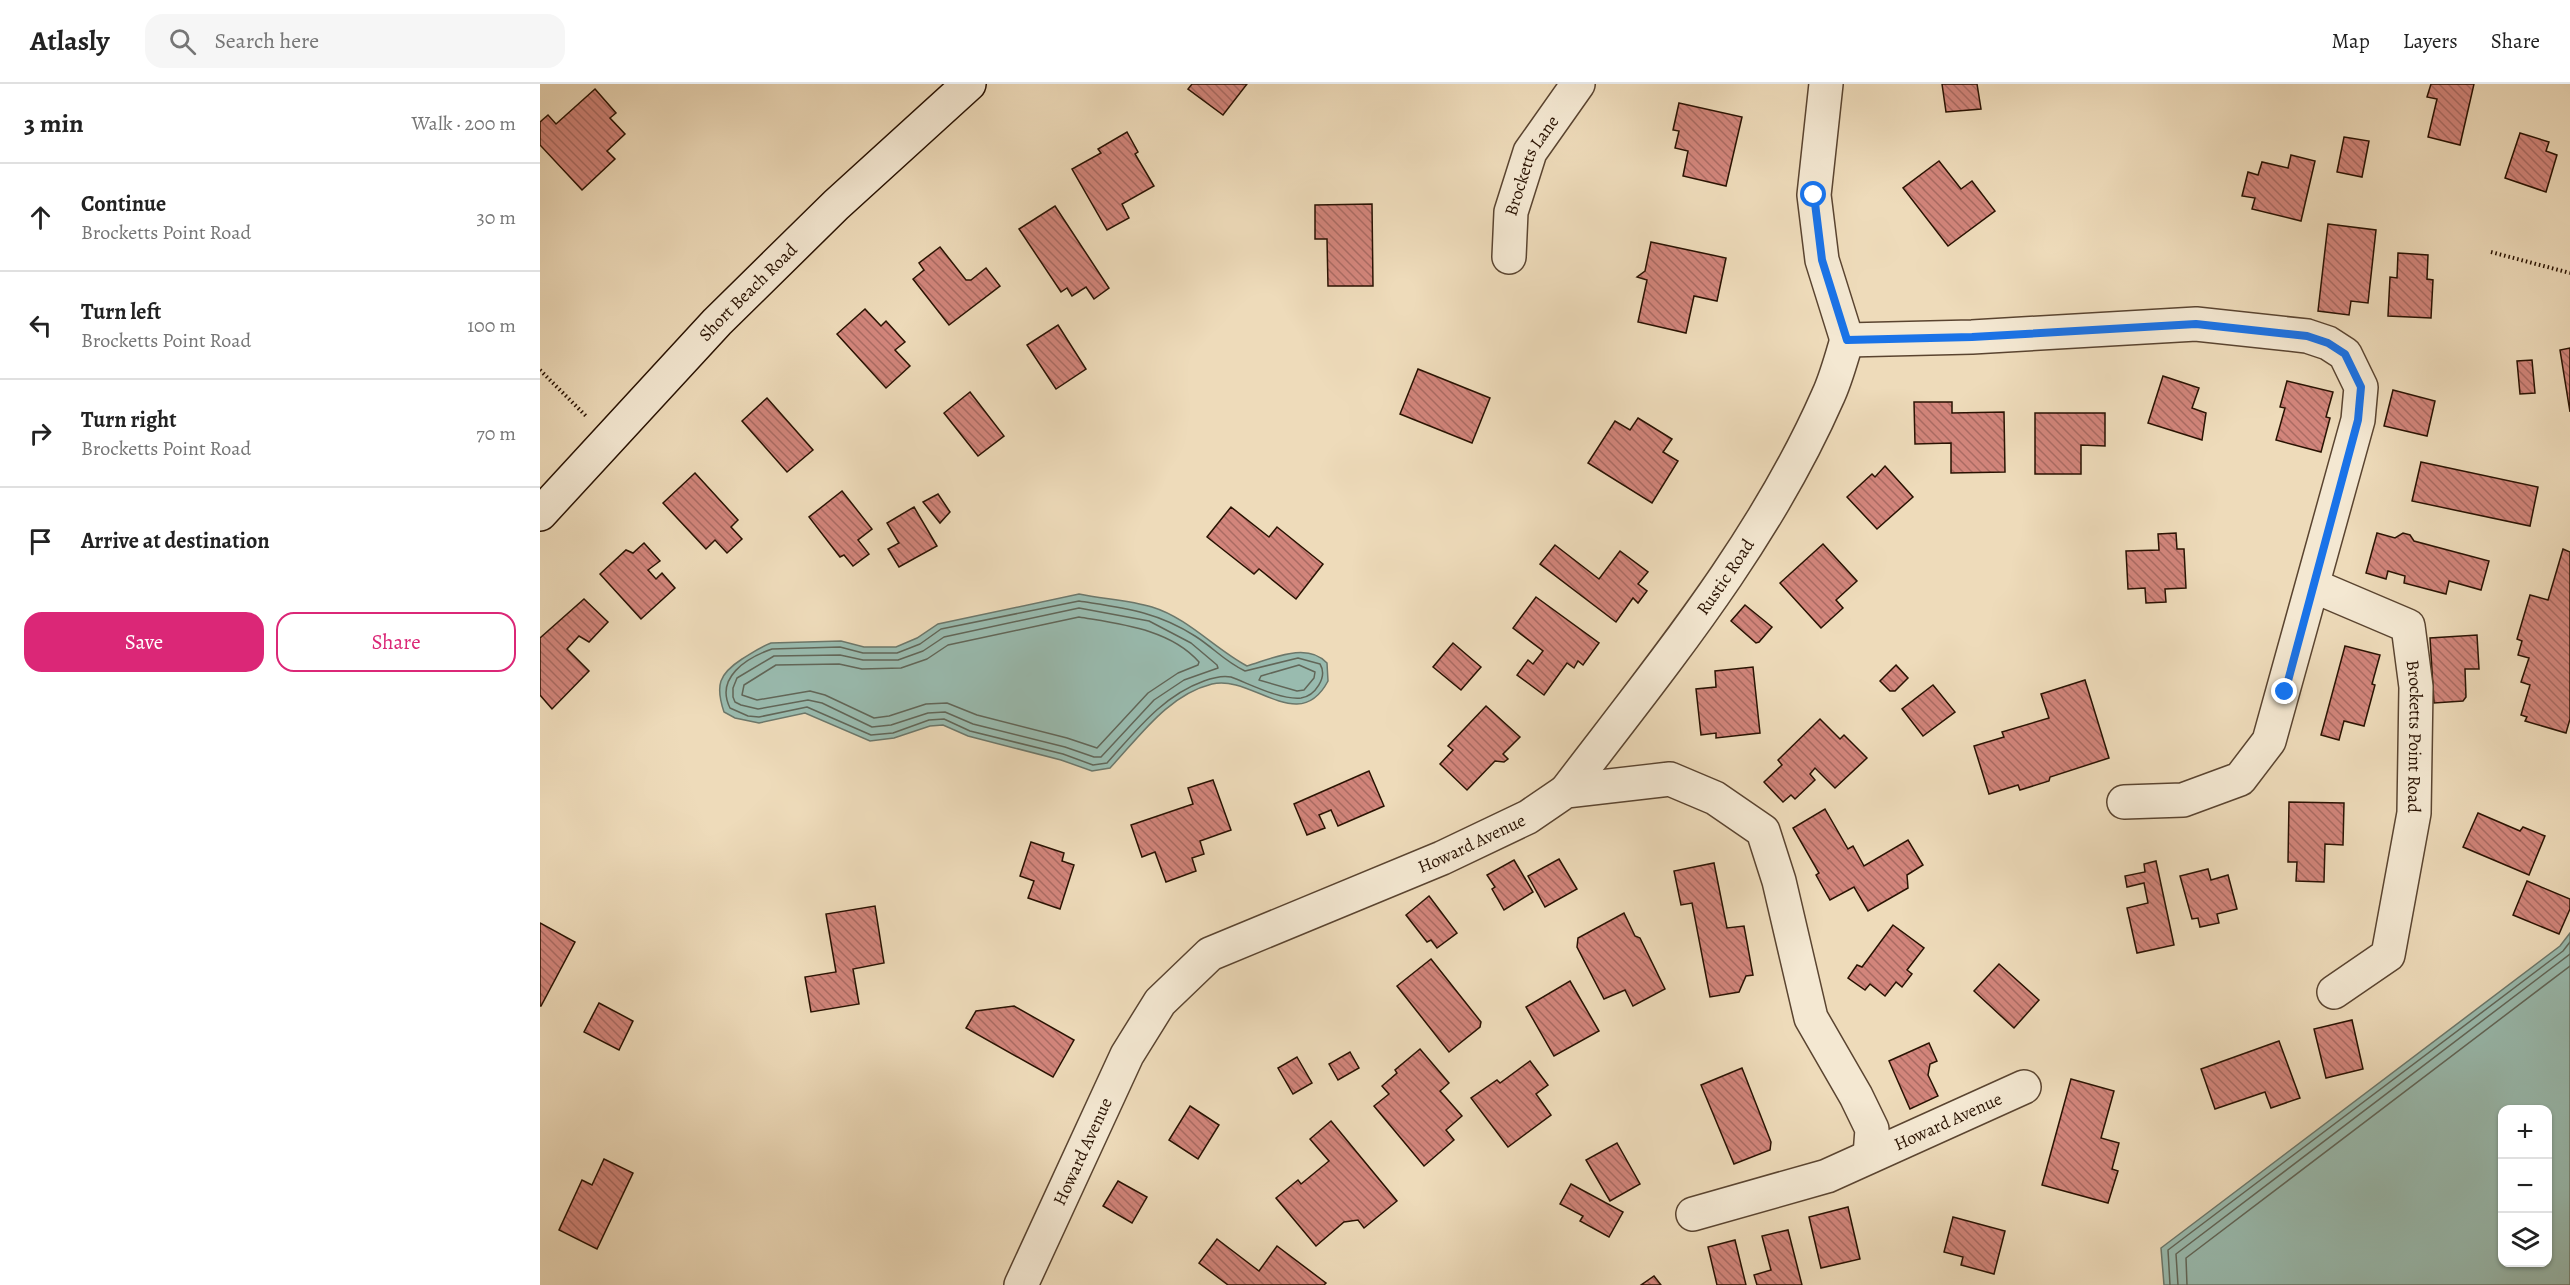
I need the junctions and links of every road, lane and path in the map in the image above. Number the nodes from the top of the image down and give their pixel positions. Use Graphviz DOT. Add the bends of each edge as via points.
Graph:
graph roads {
  1 [pos="969,84"];
  2 [pos="1578,84"];
  3 [pos="1826,84"];
  4 [pos="2491,252"];
  5 [pos="1509,257"];
  6 [pos="2570,273"];
  7 [pos="1847,340"];
  8 [pos="540,370"];
  9 [pos="608,440"];
  10 [pos="540,514"];
  11 [pos="2314,586"];
  12 [pos="1566,791"];
  13 [pos="2124,802"];
  14 [pos="2334,992"];
  15 [pos="2024,1086"];
  16 [pos="1870,1156"];
  17 [pos="1693,1214"];
  18 [pos="1022,1285"];
  1 -- 9 [label="street, Short Beach Road" via="725,313"];
  2 -- 5 [label="street, Brocketts Lane" via="1530,152 1510,212"];
  3 -- 7 [label="street" via="1814,195 1822,260"];
  4 -- 6 [label="path"];
  7 -- 11 [label="street" via="2196,324 2307,336 2328,343 2345,354 2361,387 2358,420"];
  7 -- 12 [label="street, Rustic Road" via="1829,395 1779,494 1725,581"];
  8 -- 9 [label="path"];
  9 -- 10 [label="street, Short Beach Road"];
  11 -- 13 [label="street" via="2270,741 2240,779 2183,800"];
  11 -- 14 [label="street, Brocketts Point Road" via="2409,626 2416,687 2414,813 2388,955"];
  12 -- 16 [label="street, Howard Avenue" via="1670,779 1715,798 1763,831 1779,880 1811,1018 1872,1129"];
  12 -- 18 [label="street, Howard Avenue" via="1528,817 1442,858 1210,954 1160,1002 1127,1055"];
  15 -- 16 [label="street, Howard Avenue"];
  16 -- 17 [label="street, Howard Avenue" via="1827,1176"];
}
